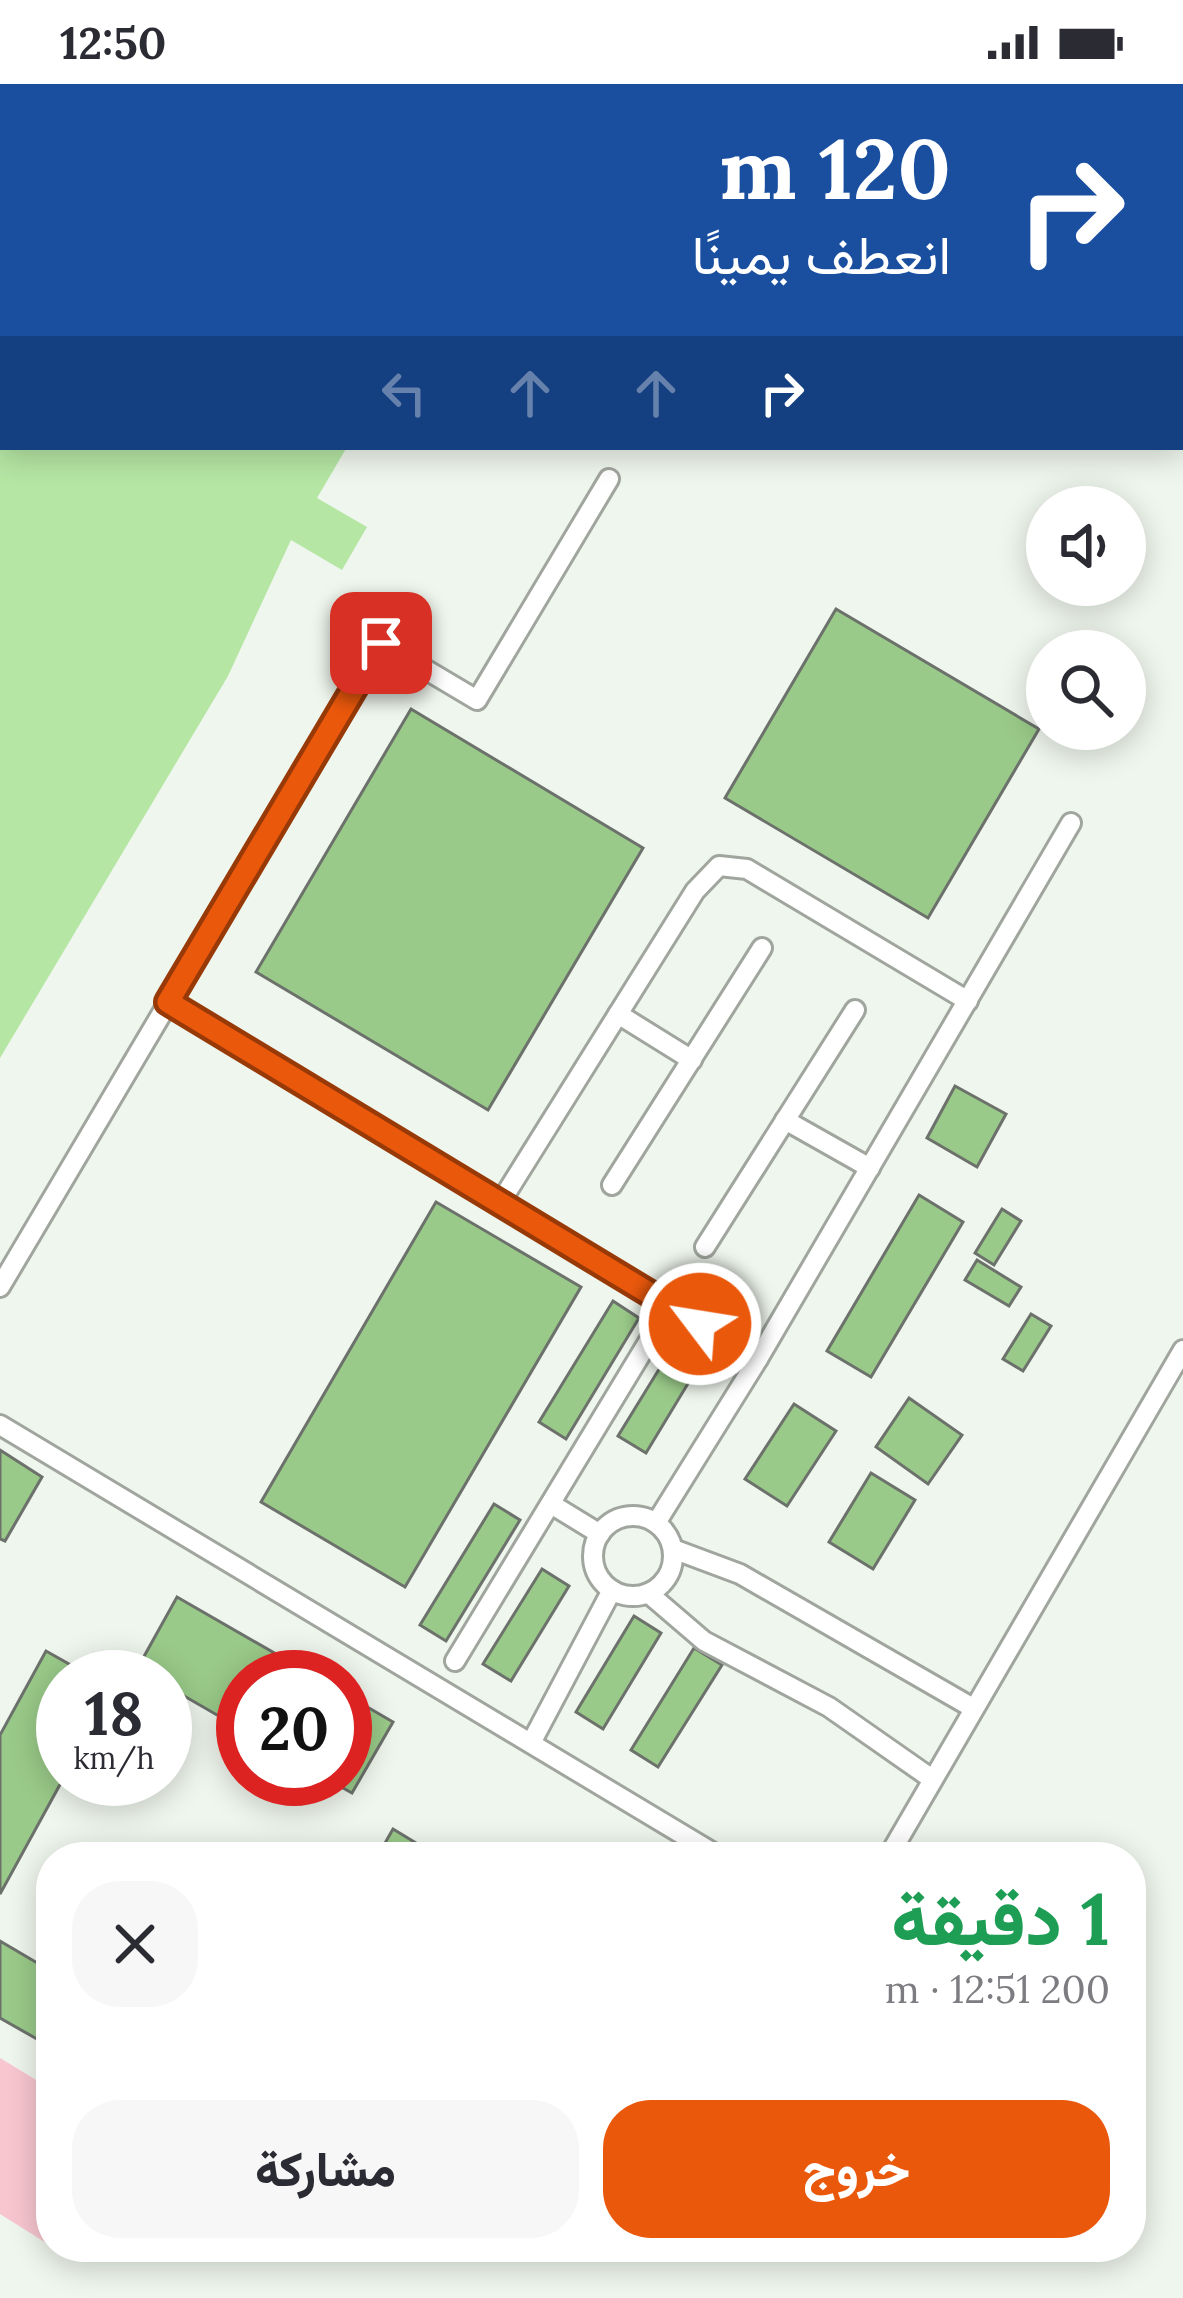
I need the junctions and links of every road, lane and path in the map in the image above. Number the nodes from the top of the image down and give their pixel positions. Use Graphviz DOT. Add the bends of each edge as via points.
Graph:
graph roads {
  1 [pos="609,479"];
  2 [pos="1071,824"];
  3 [pos="762,948"];
  4 [pos="968,1000"];
  5 [pos="168,1002"];
  6 [pos="855,1010"];
  7 [pos="618,1014"];
  8 [pos="692,1060"];
  9 [pos="785,1120"];
  10 [pos="870,1168"];
  11 [pos="612,1185"];
  12 [pos="500,1203"];
  13 [pos="705,1247"];
  14 [pos="0,1287"];
  15 [pos="670,1306"];
  16 [pos="1183,1350"];
  17 [pos="758,1359"];
  18 [pos="0,1425"];
  19 [pos="551,1504"];
  20 [pos="656,1523"];
  21 [pos="600,1534"];
  22 [pos="673,1550"];
  23 [pos="612,1590"];
  24 [pos="648,1593"];
  25 [pos="455,1661"];
  26 [pos="974,1708"];
  27 [pos="531,1743"];
  28 [pos="932,1779"];
  29 [pos="695,1842"];
  30 [pos="896,1842"];
  1 -- 5 [label="lane" via="477,700 381,643"];
  2 -- 4 [label="lane"];
  3 -- 8 [label="lane"];
  4 -- 7 [label="lane" via="747,869 719,866 694,891"];
  4 -- 10 [label="lane"];
  5 -- 12 [label="lane"];
  5 -- 14 [label="lane"];
  6 -- 9 [label="lane"];
  7 -- 8 [label="lane"];
  7 -- 12 [label="lane"];
  8 -- 11 [label="lane"];
  9 -- 10 [label="lane"];
  9 -- 13 [label="lane"];
  10 -- 17 [label="lane"];
  12 -- 15 [label="lane"];
  15 -- 17 [label="lane"];
  15 -- 19 [label="lane"];
  16 -- 26 [label="lane"];
  17 -- 20 [label="lane"];
  18 -- 27 [label="lane"];
  19 -- 21 [label="lane"];
  19 -- 25 [label="lane"];
  20 -- 21 [label="lane" via="625,1517"];
  20 -- 22 [label="lane"];
  21 -- 23 [label="lane" via="594,1564"];
  22 -- 24 [label="lane" via="668,1576"];
  22 -- 26 [label="lane" via="740,1574"];
  23 -- 24 [label="lane"];
  23 -- 27 [label="lane"];
  24 -- 28 [label="lane" via="704,1641 830,1707"];
  26 -- 28 [label="lane"];
  27 -- 29 [label="lane"];
  28 -- 30 [label="lane"];
}
